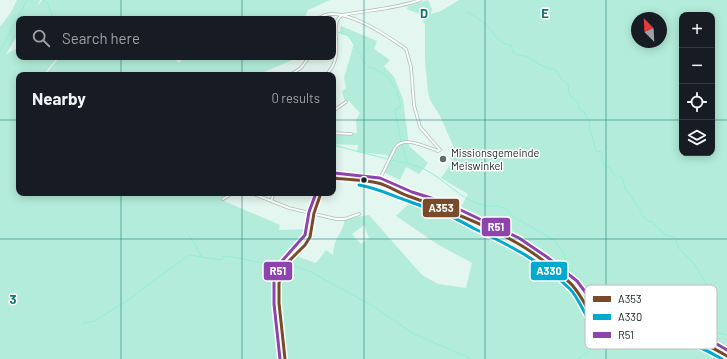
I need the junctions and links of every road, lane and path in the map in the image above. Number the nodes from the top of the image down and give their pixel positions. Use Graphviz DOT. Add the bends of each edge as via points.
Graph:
graph roads {
  1 [pos="420,0"];
  2 [pos="342,15"];
  3 [pos="322,16"];
  4 [pos="336,23"];
  5 [pos="336,32"];
  6 [pos="336,58"];
  7 [pos="307,60"];
  8 [pos="335,60"];
  9 [pos="295,72"];
  10 [pos="329,72"];
  11 [pos="346,102"];
  12 [pos="336,109"];
  13 [pos="336,133"];
  14 [pos="351,134"];
  15 [pos="336,178"];
  16 [pos="378,183"];
  17 [pos="228,196"];
  18 [pos="258,196"];
  19 [pos="273,196"];
  20 [pos="320,196"];
  21 [pos="223,199"];
  22 [pos="271,201"];
  23 [pos="314,213"];
  24 [pos="358,214"];
  25 [pos="585,301"];
  26 [pos="715,349"];
  27 [pos="727,356"];
  28 [pos="285,359"];
  1 -- 2 [label="street" via="392,9"];
  2 -- 3 [label="street"];
  2 -- 4 [label="street"];
  2 -- 16 [label="street" via="381,31 406,49 414,105 420,127 440,149 438,151 405,141 398,144"];
  5 -- 6 [label="street"];
  7 -- 9 [label="street" via="302,68"];
  8 -- 10 [label="street"];
  11 -- 12 [label="street"];
  13 -- 14 [label="street"];
  15 -- 16 [label="street"];
  16 -- 25 [label="street" via="448,210 524,247 573,285"];
  17 -- 21 [label="street"];
  18 -- 22 [label="street"];
  19 -- 22 [label="street"];
  20 -- 23 [label="street"];
  22 -- 23 [label="street"];
  23 -- 24 [label="street" via="336,219"];
  23 -- 28 [label="street" via="310,238 286,264 279,283"];
  26 -- 27 [label="street"];
}
